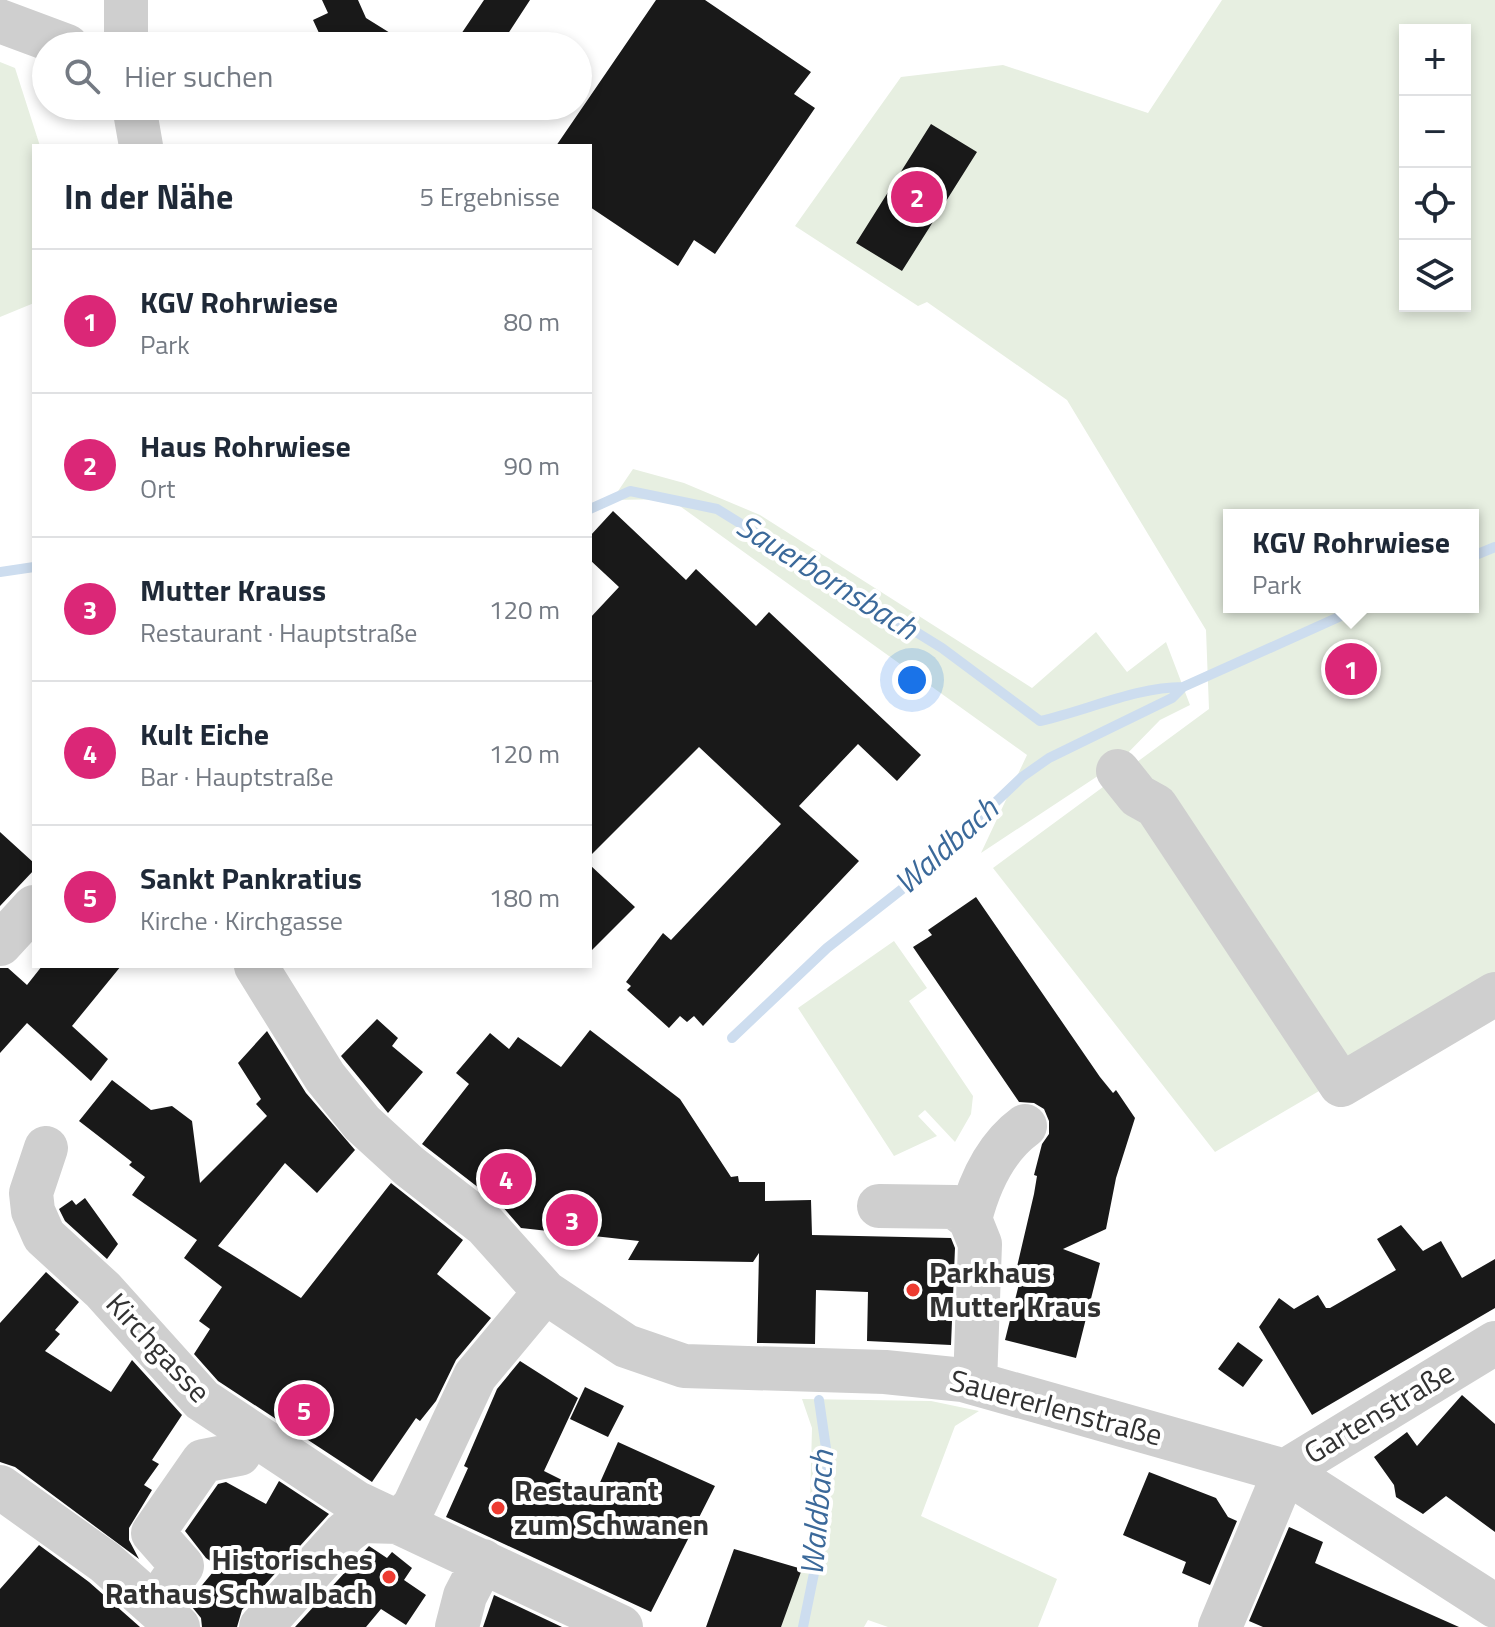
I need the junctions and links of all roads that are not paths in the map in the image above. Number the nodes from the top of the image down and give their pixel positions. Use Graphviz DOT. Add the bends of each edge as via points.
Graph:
graph roads {
  1 [pos="126,0"];
  2 [pos="0,21"];
  3 [pos="126,32"];
  4 [pos="32,33"];
  5 [pos="136,120"];
  6 [pos="141,144"];
  7 [pos="1118,771"];
  8 [pos="32,909"];
  9 [pos="0,944"];
  10 [pos="257,968"];
  11 [pos="1495,994"];
  12 [pos="1025,1126"];
  13 [pos="46,1148"];
  14 [pos="902,1216"];
  15 [pos="970,1219"];
  16 [pos="545,1292"];
  17 [pos="1495,1343"];
  18 [pos="975,1383"];
  19 [pos="252,1434"];
  20 [pos="1285,1471"];
  21 [pos="0,1487"];
  22 [pos="399,1522"];
  23 [pos="483,1561"];
  24 [pos="1495,1606"];
  25 [pos="166,1616"];
  26 [pos="261,1627"];
  27 [pos="457,1627"];
  28 [pos="621,1627"];
  29 [pos="1220,1627"];
  1 -- 3 [label="street"];
  2 -- 4 [label="street"];
  5 -- 6 [label="street"];
  7 -- 11 [label="street" via="1138,796 1156,806 1341,1085"];
  8 -- 9 [label="street"];
  10 -- 16 [label="street, Sauererlenstraße" via="325,1077 362,1123 485,1225"];
  12 -- 15 [label="street" via="1009,1138 980,1182"];
  13 -- 19 [label="street, Kirchgasse" via="31,1193 44,1236 103,1290 202,1400"];
  14 -- 15 [label="street" via="955,1207"];
  15 -- 18 [label="street" via="980,1244"];
  16 -- 18 [label="street, Sauererlenstraße" via="626,1346 684,1366 914,1359"];
  16 -- 22 [label="street" via="475,1376 414,1506"];
  17 -- 20 [label="street, Gartenstraße"];
  18 -- 20 [label="street, Sauererlenstraße"];
  19 -- 22 [label="street, Kirchgasse" via="357,1503"];
  19 -- 25 [label="street" via="239,1454 203,1461 153,1533 182,1566"];
  20 -- 24 [label="street, Sauererlenstraße"];
  20 -- 29 [label="street, Gartenstraße"];
  21 -- 25 [label="street" via="105,1562"];
  22 -- 23 [label="street, Kirchgasse"];
  22 -- 26 [label="street" via="361,1521 345,1533"];
  23 -- 27 [label="street"];
  23 -- 28 [label="street, Kirchgasse"];
}
